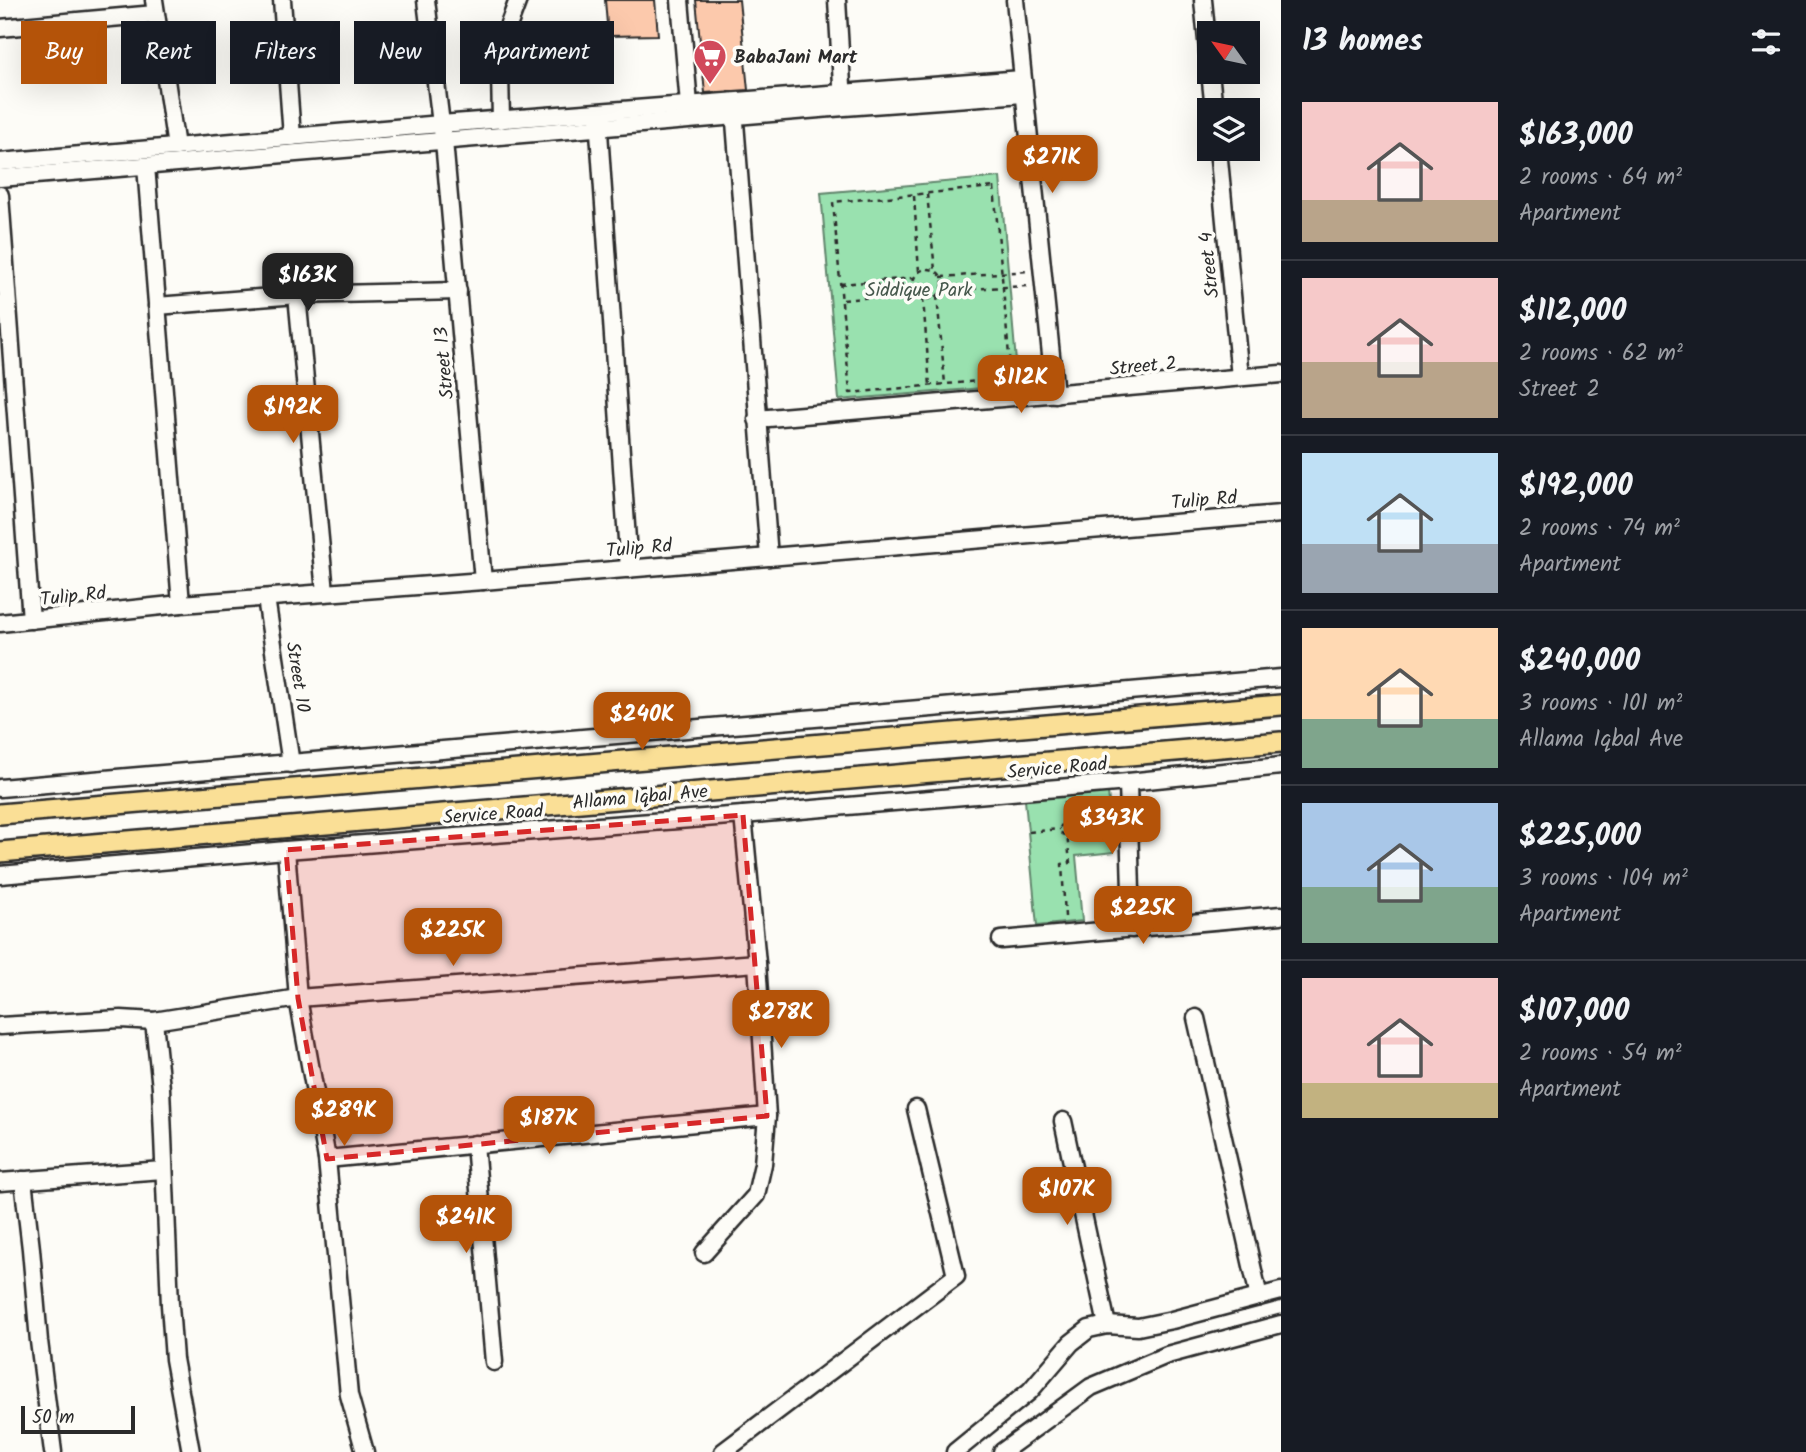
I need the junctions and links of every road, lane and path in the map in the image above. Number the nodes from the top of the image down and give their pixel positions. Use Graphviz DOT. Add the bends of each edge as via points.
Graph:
graph roads {
  1 [pos="282,0"];
  2 [pos="426,0"];
  3 [pos="518,0"];
  4 [pos="680,0"];
  5 [pos="837,0"];
  6 [pos="1015,0"];
  7 [pos="1203,0"];
  8 [pos="154,7"];
  9 [pos="1205,21"];
  10 [pos="0,28"];
  11 [pos="1022,86"];
  12 [pos="843,99"];
  13 [pos="689,105"];
  14 [pos="734,109"];
  15 [pos="501,120"];
  16 [pos="598,120"];
  17 [pos="441,124"];
  18 [pos="292,137"];
  19 [pos="444,141"];
  20 [pos="176,147"];
  21 [pos="1219,161"];
  22 [pos="0,162"];
  23 [pos="146,166"];
  24 [pos="0,178"];
  25 [pos="927,194"];
  26 [pos="0,195"];
  27 [pos="914,195"];
  28 [pos="935,271"];
  29 [pos="919,272"];
  30 [pos="1002,272"];
  31 [pos="941,277"];
  32 [pos="914,278"];
  33 [pos="1043,278"];
  34 [pos="840,284"];
  35 [pos="1003,286"];
  36 [pos="942,290"];
  37 [pos="458,291"];
  38 [pos="915,293"];
  39 [pos="297,295"];
  40 [pos="937,296"];
  41 [pos="923,299"];
  42 [pos="843,300"];
  43 [pos="158,306"];
  44 [pos="1281,374"];
  45 [pos="1240,377"];
  46 [pos="945,384"];
  47 [pos="930,385"];
  48 [pos="1055,394"];
  49 [pos="939,403"];
  50 [pos="757,419"];
  51 [pos="1281,514"];
  52 [pos="768,557"];
  53 [pos="629,569"];
  54 [pos="483,581"];
  55 [pos="325,592"];
  56 [pos="266,597"];
  57 [pos="181,604"];
  58 [pos="31,620"];
  59 [pos="0,623"];
  60 [pos="1281,678"];
  61 [pos="1281,705"];
  62 [pos="1281,742"];
  63 [pos="290,764"];
  64 [pos="1281,766"];
  65 [pos="1128,782"];
  66 [pos="0,788"];
  67 [pos="1062,788"];
  68 [pos="0,814"];
  69 [pos="743,815"];
  70 [pos="1066,823"];
  71 [pos="1129,824"];
  72 [pos="1072,827"];
  73 [pos="1060,829"];
  74 [pos="1029,832"];
  75 [pos="1067,835"];
  76 [pos="286,850"];
  77 [pos="0,852"];
  78 [pos="0,875"];
  79 [pos="1281,915"];
  80 [pos="1132,929"];
  81 [pos="1066,934"];
  82 [pos="1001,940"];
  83 [pos="757,963"];
  84 [pos="298,998"];
  85 [pos="1196,1018"];
  86 [pos="154,1021"];
  87 [pos="0,1026"];
  88 [pos="916,1109"];
  89 [pos="767,1116"];
  90 [pos="1063,1121"];
  91 [pos="475,1144"];
  92 [pos="327,1159"];
  93 [pos="163,1170"];
  94 [pos="23,1180"];
  95 [pos="0,1182"];
  96 [pos="704,1253"];
  97 [pos="1281,1291"];
  98 [pos="1259,1297"];
  99 [pos="1281,1324"];
  100 [pos="1107,1325"];
  101 [pos="494,1362"];
  102 [pos="1010,1449"];
  103 [pos="53,1452"];
  104 [pos="191,1452"];
  105 [pos="365,1452"];
  106 [pos="723,1452"];
  107 [pos="955,1452"];
  1 -- 18 [label="street"];
  2 -- 17 [label="street, Street 13"];
  3 -- 15 [label="street" via="500,72"];
  4 -- 13 [label="street"];
  5 -- 12 [label="street"];
  6 -- 11 [label="street"];
  7 -- 9 [label="street"];
  8 -- 10 [label="street"];
  8 -- 20 [label="street"];
  11 -- 12 [label="street"];
  11 -- 33 [label="street"];
  12 -- 14 [label="street"];
  13 -- 14 [label="street"];
  13 -- 16 [label="street"];
  14 -- 16 [label="street"];
  14 -- 50 [label="street"];
  15 -- 16 [label="street"];
  15 -- 17 [label="street"];
  16 -- 19 [label="street"];
  16 -- 53 [label="street"];
  17 -- 18 [label="street"];
  17 -- 19 [label="street, Street 13"];
  18 -- 20 [label="street"];
  19 -- 23 [label="street"];
  19 -- 37 [label="street, Street 13"];
  20 -- 22 [label="street"];
  21 -- 45 [label="street, Street 4"];
  23 -- 24 [label="street"];
  23 -- 43 [label="street"];
  25 -- 27 [label="path"];
  25 -- 28 [label="path"];
  25 -- 30 [label="path" via="994,187"];
  26 -- 58 [label="street"];
  27 -- 29 [label="path"];
  27 -- 34 [label="path" via="833,202"];
  28 -- 29 [label="path"];
  28 -- 31 [label="path"];
  29 -- 32 [label="path"];
  30 -- 31 [label="path"];
  30 -- 33 [label="path"];
  30 -- 35 [label="path"];
  31 -- 36 [label="path"];
  32 -- 34 [label="path"];
  32 -- 38 [label="path"];
  33 -- 35 [label="path"];
  33 -- 48 [label="street"];
  34 -- 47 [label="path" via="850,393"];
  35 -- 36 [label="path"];
  35 -- 46 [label="path" via="1011,378"];
  36 -- 40 [label="path"];
  37 -- 39 [label="street"];
  37 -- 54 [label="street, Street 13"];
  38 -- 41 [label="path"];
  38 -- 42 [label="path"];
  39 -- 43 [label="street"];
  39 -- 55 [label="street"];
  40 -- 41 [label="path"];
  40 -- 46 [label="path"];
  41 -- 47 [label="path"];
  43 -- 57 [label="street"];
  44 -- 45 [label="street, Street 2"];
  45 -- 48 [label="street, Street 2"];
  46 -- 47 [label="path"];
  46 -- 49 [label="path"];
  47 -- 49 [label="path"];
  48 -- 49 [label="street, Street 2"];
  49 -- 50 [label="street, Street 2"];
  50 -- 52 [label="street"];
  51 -- 52 [label="street, Tulip Rd"];
  52 -- 53 [label="street, Tulip Rd"];
  53 -- 54 [label="street, Tulip Rd"];
  54 -- 55 [label="street, Tulip Rd"];
  55 -- 56 [label="street, Tulip Rd"];
  56 -- 57 [label="street, Tulip Rd"];
  56 -- 63 [label="street, Street 10"];
  57 -- 58 [label="street, Tulip Rd"];
  58 -- 59 [label="street, Tulip Rd"];
  60 -- 63 [label="street"];
  61 -- 68 [label="main road, Allama Iqbal Ave"];
  62 -- 77 [label="main road, Allama Iqbal Ave"];
  63 -- 66 [label="street"];
  64 -- 65 [label="street, Service Road"];
  65 -- 67 [label="street, Service Road"];
  65 -- 71 [label="street"];
  67 -- 69 [label="street, Service Road"];
  67 -- 70 [label="path"];
  69 -- 76 [label="street, Service Road"];
  69 -- 83 [label="street"];
  70 -- 72 [label="path"];
  70 -- 73 [label="path"];
  71 -- 72 [label="path"];
  71 -- 80 [label="street"];
  72 -- 75 [label="path"];
  73 -- 74 [label="path"];
  73 -- 75 [label="path"];
  75 -- 81 [label="path" via="1070,863 1062,864"];
  76 -- 78 [label="street, Service Road"];
  76 -- 84 [label="street"];
  79 -- 80 [label="street"];
  80 -- 81 [label="street"];
  81 -- 82 [label="street"];
  83 -- 84 [label="street"];
  83 -- 89 [label="street"];
  84 -- 86 [label="street"];
  84 -- 92 [label="street"];
  85 -- 98 [label="street"];
  86 -- 87 [label="street"];
  86 -- 93 [label="street"];
  88 -- 106 [label="street" via="956,1276"];
  89 -- 91 [label="street"];
  89 -- 96 [label="street" via="756,1195"];
  90 -- 100 [label="street"];
  91 -- 92 [label="street"];
  91 -- 101 [label="street"];
  92 -- 105 [label="street" via="349,1395"];
  93 -- 94 [label="street"];
  93 -- 104 [label="street" via="174,1359"];
  94 -- 95 [label="street"];
  94 -- 103 [label="street"];
  97 -- 98 [label="street"];
  98 -- 100 [label="street" via="1138,1327"];
  99 -- 102 [label="street" via="1167,1355 1091,1387"];
  100 -- 107 [label="street" via="1089,1329 1071,1343 1030,1391"];
}
